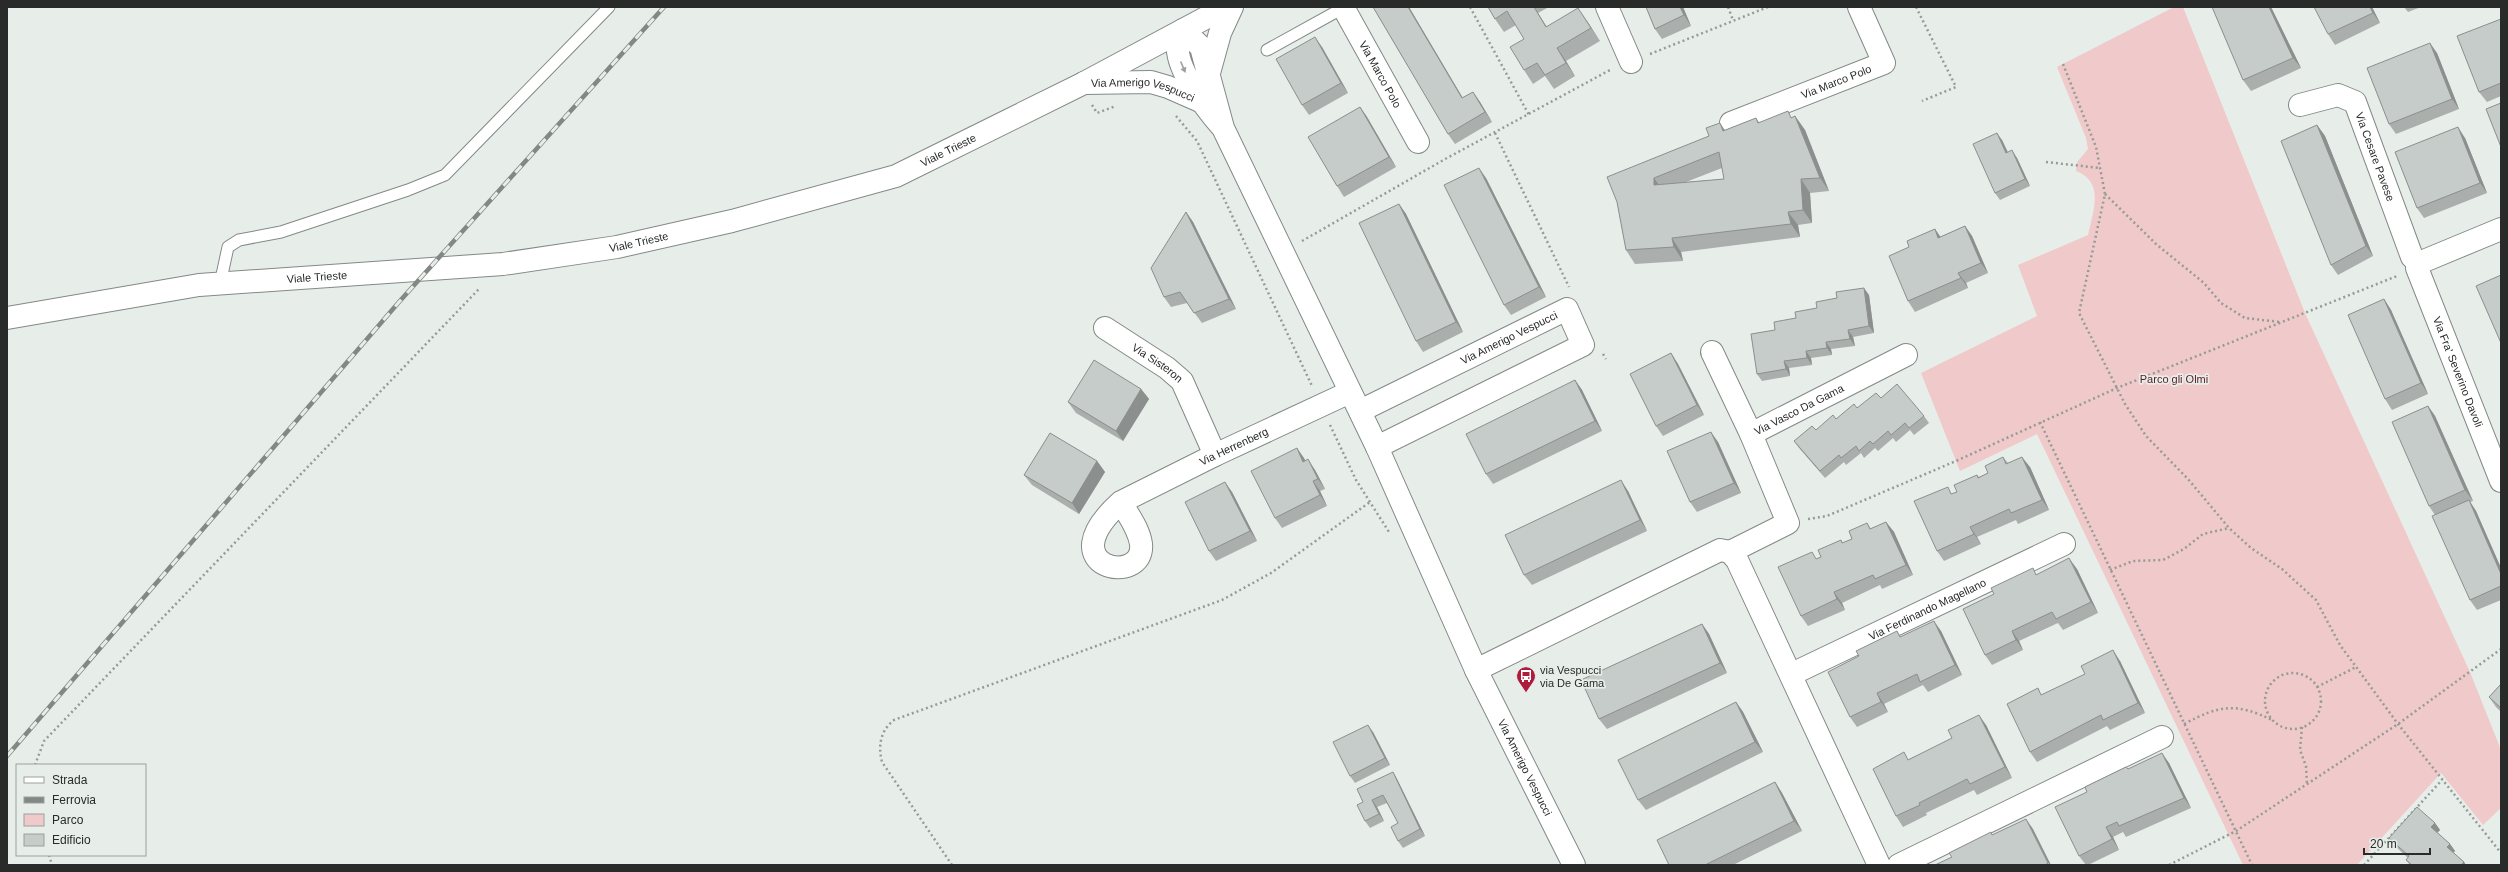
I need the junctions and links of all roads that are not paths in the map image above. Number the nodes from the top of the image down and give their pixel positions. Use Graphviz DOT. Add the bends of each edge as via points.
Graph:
graph roads {
  1 [pos="609,7"];
  2 [pos="1226,7"];
  3 [pos="1232,7"];
  4 [pos="1343,7"];
  5 [pos="1607,7"];
  6 [pos="1859,7"];
  7 [pos="1183,30"];
  8 [pos="1267,50"];
  9 [pos="1631,62"];
  10 [pos="1208,73"];
  11 [pos="1081,84"];
  12 [pos="1200,101"];
  13 [pos="2300,105"];
  14 [pos="1731,123"];
  15 [pos="1223,128"];
  16 [pos="1418,142"];
  17 [pos="2501,229"];
  18 [pos="2418,266"];
  19 [pos="220,284"];
  20 [pos="7,318"];
  21 [pos="1105,328"];
  22 [pos="1712,352"];
  23 [pos="1906,355"];
  24 [pos="1350,392"];
  25 [pos="1360,411"];
  26 [pos="1751,434"];
  27 [pos="1377,447"];
  28 [pos="1215,455"];
  29 [pos="2501,481"];
  30 [pos="1121,502"];
  31 [pos="2064,544"];
  32 [pos="1730,552"];
  33 [pos="1476,670"];
  34 [pos="1792,674"];
  35 [pos="2162,737"];
  36 [pos="1574,865"];
  37 [pos="1879,865"];
  38 [pos="1899,865"];
  1 -- 19 [label="lane" via="445,175 408,190 281,232 239,240 228,247"];
  2 -- 7 [label="street, Viale Trieste"];
  3 -- 10 [label="street" via="1220,32"];
  4 -- 8 [label="lane"];
  4 -- 16 [label="street, Via Marco Polo"];
  5 -- 9 [label="street"];
  6 -- 14 [label="street, Via Marco Polo" via="1884,63"];
  7 -- 10 [label="street, Via Amerigo Vespucci" via="1201,48"];
  7 -- 11 [label="street, Viale Trieste"];
  7 -- 12 [label="street, Via Amerigo Vespucci, one-way" via="1178,46 1181,63"];
  10 -- 15 [label="street, Via Amerigo Vespucci"];
  11 -- 12 [label="street, Via Amerigo Vespucci" via="1150,82"];
  11 -- 19 [label="street, Viale Trieste" via="896,176 732,221 640,242 503,264"];
  12 -- 15 [label="street, Via Amerigo Vespucci"];
  13 -- 18 [label="street, Via Cesare Pavese" via="2338,95 2355,102 2412,257"];
  15 -- 24 [label="street, Via Amerigo Vespucci"];
  17 -- 18 [label="street"];
  18 -- 29 [label="street, Via Fra' Severino Davoli"];
  19 -- 20 [label="street, Viale Trieste" via="199,285"];
  21 -- 28 [label="street, Via Sisteron" via="1167,368 1182,381"];
  22 -- 26 [label="street"];
  23 -- 26 [label="street, Via Vasco Da Gama"];
  24 -- 25 [label="street, Via Amerigo Vespucci"];
  24 -- 28 [label="street, Via Herrenberg"];
  25 -- 27 [label="street, Via Amerigo Vespucci"];
  25 -- 27 [label="street, Via Amerigo Vespucci" via="1567,309 1583,345"];
  26 -- 32 [label="street, Via Vasco Da Gama" via="1788,523"];
  27 -- 33 [label="street, Via Amerigo Vespucci"];
  28 -- 30 [label="street, Via Herrenberg"];
  31 -- 34 [label="street, Via Ferdinando Magellano"];
  32 -- 33 [label="street" via="1720,550"];
  32 -- 34 [label="street" via="1737,560"];
  33 -- 36 [label="street, Via Amerigo Vespucci"];
  34 -- 37 [label="street"];
  35 -- 38 [label="street"];
}
